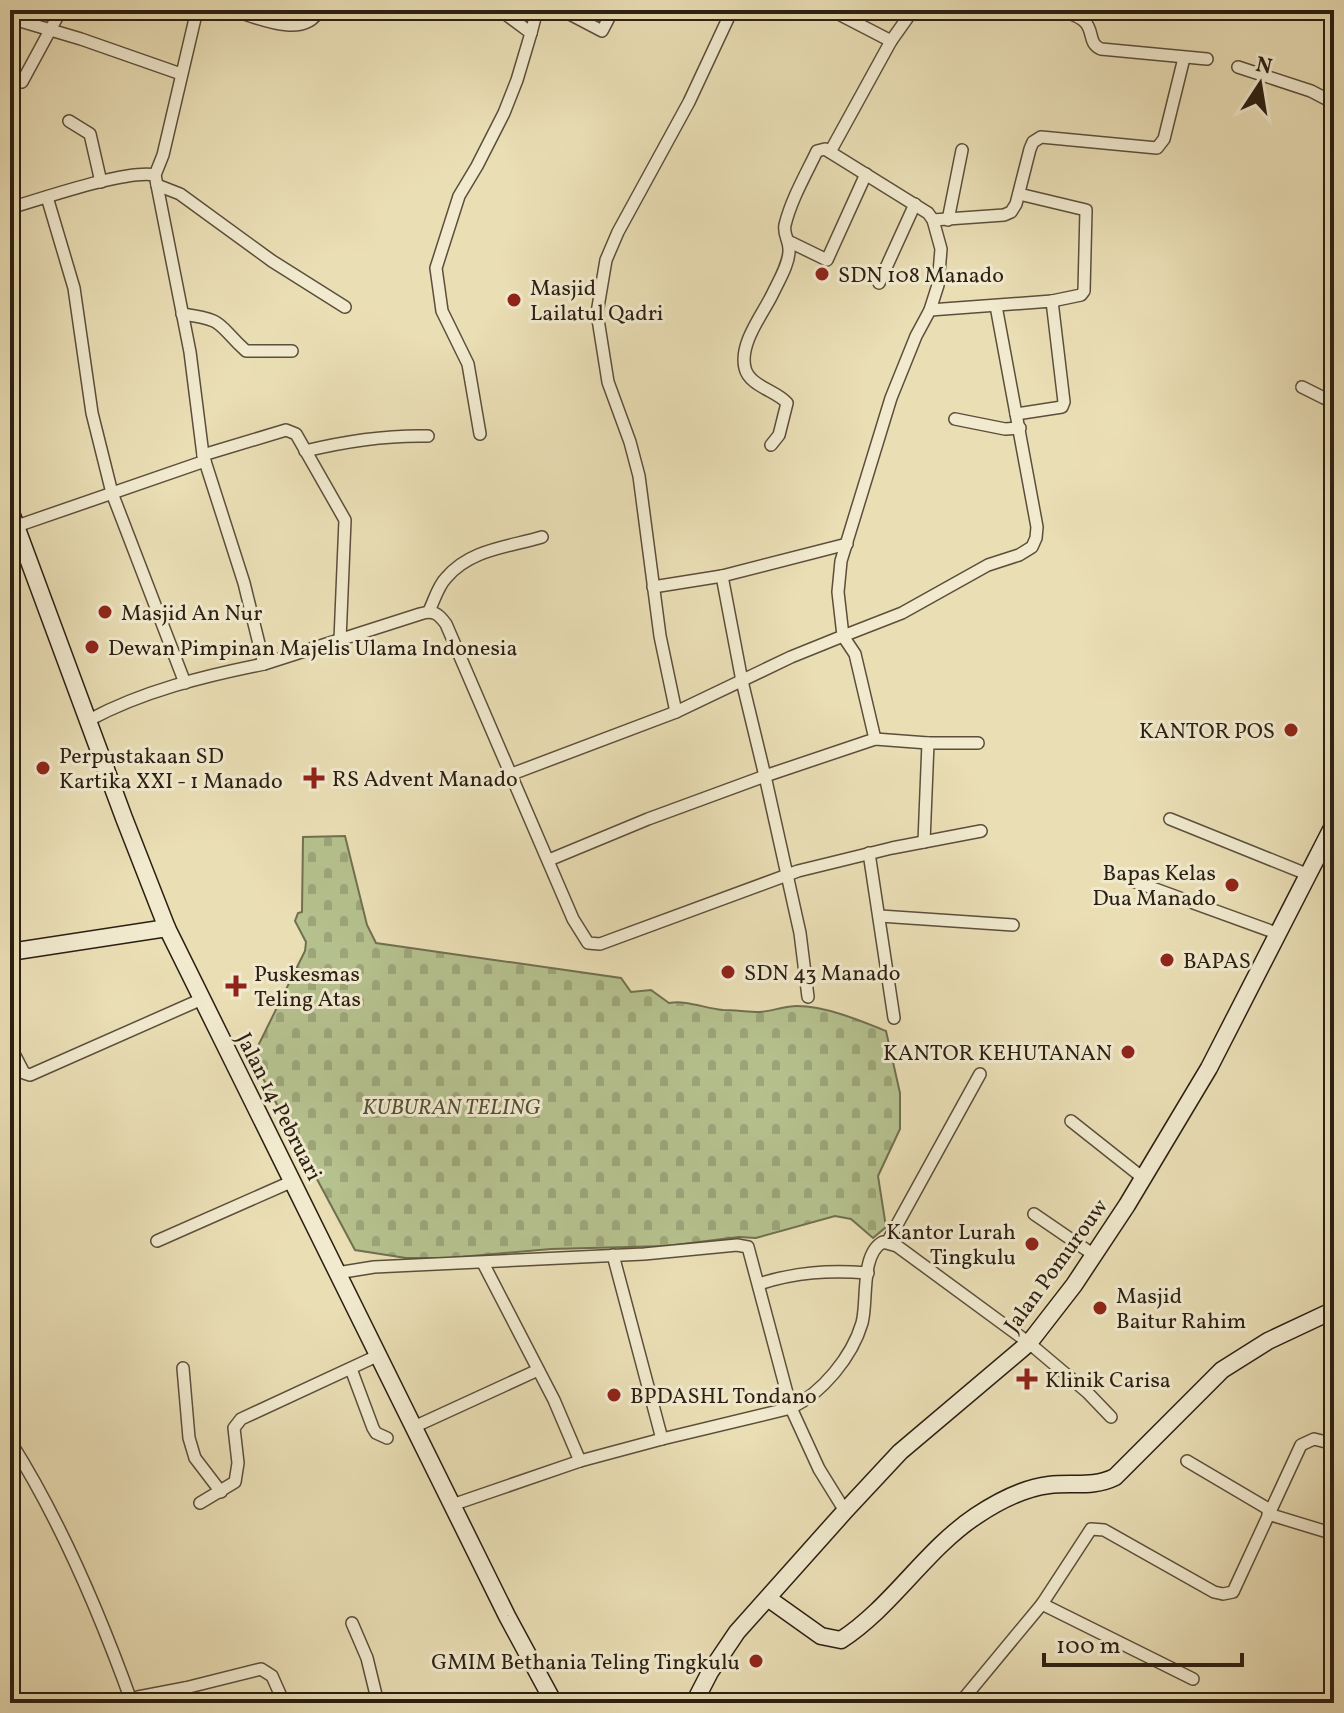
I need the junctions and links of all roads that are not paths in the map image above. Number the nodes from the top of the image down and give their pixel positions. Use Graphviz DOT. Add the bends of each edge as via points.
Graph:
graph roads {
  1 [pos="61,10"];
  2 [pos="197,10"];
  3 [pos="232,10"];
  4 [pos="319,10"];
  5 [pos="500,10"];
  6 [pos="537,10"];
  7 [pos="562,10"];
  8 [pos="613,10"];
  9 [pos="732,10"];
  10 [pos="913,10"];
  11 [pos="1061,10"];
  12 [pos="835,12"];
  13 [pos="10,18"];
  14 [pos="52,31"];
  15 [pos="531,33"];
  16 [pos="891,41"];
  17 [pos="1184,58"];
  18 [pos="1207,59"];
  19 [pos="1238,67"];
  20 [pos="181,74"];
  21 [pos="22,82"];
  22 [pos="1334,103"];
  23 [pos="69,121"];
  24 [pos="962,150"];
  25 [pos="830,152"];
  26 [pos="866,174"];
  27 [pos="156,180"];
  28 [pos="101,182"];
  29 [pos="1019,194"];
  30 [pos="47,197"];
  31 [pos="915,204"];
  32 [pos="10,208"];
  33 [pos="933,220"];
  34 [pos="948,220"];
  35 [pos="788,241"];
  36 [pos="879,283"];
  37 [pos="1052,301"];
  38 [pos="996,306"];
  39 [pos="345,307"];
  40 [pos="930,310"];
  41 [pos="182,314"];
  42 [pos="292,351"];
  43 [pos="1302,387"];
  44 [pos="1334,403"];
  45 [pos="1016,414"];
  46 [pos="955,419"];
  47 [pos="1020,428"];
  48 [pos="480,434"];
  49 [pos="428,436"];
  50 [pos="771,445"];
  51 [pos="305,451"];
  52 [pos="204,458"];
  53 [pos="112,493"];
  54 [pos="13,518"];
  55 [pos="542,537"];
  56 [pos="847,544"];
  57 [pos="722,576"];
  58 [pos="653,587"];
  59 [pos="429,611"];
  60 [pos="843,636"];
  61 [pos="340,640"];
  62 [pos="264,664"];
  63 [pos="742,681"];
  64 [pos="185,683"];
  65 [pos="676,712"];
  66 [pos="89,720"];
  67 [pos="875,739"];
  68 [pos="928,743"];
  69 [pos="978,743"];
  70 [pos="512,774"];
  71 [pos="765,776"];
  72 [pos="1170,819"];
  73 [pos="1334,824"];
  74 [pos="981,831"];
  75 [pos="924,842"];
  76 [pos="869,853"];
  77 [pos="549,860"];
  78 [pos="786,874"];
  79 [pos="1309,875"];
  80 [pos="1133,881"];
  81 [pos="880,916"];
  82 [pos="1013,925"];
  83 [pos="167,928"];
  84 [pos="1279,934"];
  85 [pos="10,952"];
  86 [pos="808,997"];
  87 [pos="202,999"];
  88 [pos="894,1018"];
  89 [pos="10,1046"];
  90 [pos="980,1074"];
  91 [pos="1071,1121"];
  92 [pos="1143,1178"];
  93 [pos="293,1181"];
  94 [pos="1034,1214"];
  95 [pos="157,1241"];
  96 [pos="888,1241"];
  97 [pos="613,1255"];
  98 [pos="1094,1255"];
  99 [pos="483,1263"];
  100 [pos="337,1273"];
  101 [pos="868,1273"];
  102 [pos="759,1284"];
  103 [pos="1334,1310"];
  104 [pos="1029,1343"];
  105 [pos="379,1355"];
  106 [pos="183,1368"];
  107 [pos="351,1369"];
  108 [pos="538,1370"];
  109 [pos="791,1408"];
  110 [pos="1111,1417"];
  111 [pos="416,1426"];
  112 [pos="387,1438"];
  113 [pos="662,1439"];
  114 [pos="10,1441"];
  115 [pos="1334,1444"];
  116 [pos="580,1461"];
  117 [pos="1187,1461"];
  118 [pos="221,1492"];
  119 [pos="200,1503"];
  120 [pos="452,1505"];
  121 [pos="845,1511"];
  122 [pos="1269,1512"];
  123 [pos="1334,1534"];
  124 [pos="769,1599"];
  125 [pos="1042,1604"];
  126 [pos="352,1623"];
  127 [pos="1193,1679"];
  128 [pos="185,1688"];
  129 [pos="135,1700"];
  130 [pos="188,1703"];
  131 [pos="284,1703"];
  132 [pos="378,1703"];
  133 [pos="554,1703"];
  134 [pos="694,1703"];
  135 [pos="960,1703"];
  1 -- 14 [label="street"];
  2 -- 20 [label="street"];
  3 -- 4 [label="street" via="299,26"];
  5 -- 15 [label="street"];
  6 -- 15 [label="street"];
  7 -- 8 [label="street" via="602,31"];
  9 -- 58 [label="street" via="618,232 606,260 597,313 608,382 639,476"];
  10 -- 16 [label="street"];
  11 -- 17 [label="street" via="1083,20 1093,44 1101,49"];
  12 -- 16 [label="street"];
  13 -- 14 [label="street"];
  14 -- 20 [label="street"];
  14 -- 21 [label="street"];
  15 -- 48 [label="street" via="504,113 459,196 436,268 442,311 468,364"];
  16 -- 25 [label="street"];
  17 -- 18 [label="street"];
  17 -- 29 [label="street" via="1161,145 1152,149 1041,137 1030,149"];
  19 -- 22 [label="street"];
  20 -- 27 [label="street"];
  23 -- 28 [label="street" via="90,134"];
  24 -- 34 [label="street"];
  25 -- 26 [label="street"];
  25 -- 35 [label="street" via="822,149 815,155 788,214"];
  26 -- 31 [label="street"];
  26 -- 35 [label="street" via="827,260"];
  27 -- 28 [label="street" via="139,175"];
  27 -- 39 [label="street"];
  27 -- 41 [label="street"];
  28 -- 30 [label="street"];
  29 -- 34 [label="street" via="1014,210 1004,215"];
  29 -- 37 [label="street" via="1086,210 1084,291"];
  30 -- 32 [label="street"];
  30 -- 53 [label="street" via="74,288 92,413"];
  31 -- 33 [label="street"];
  31 -- 36 [label="street"];
  33 -- 34 [label="street"];
  33 -- 40 [label="street" via="941,269"];
  35 -- 50 [label="street" via="789,256 754,324 744,368 787,403"];
  37 -- 38 [label="street"];
  37 -- 45 [label="street" via="1064,402 1062,407"];
  38 -- 40 [label="street"];
  38 -- 45 [label="street"];
  40 -- 56 [label="street" via="891,398"];
  41 -- 42 [label="street" via="219,322 246,351"];
  41 -- 52 [label="street"];
  43 -- 44 [label="street"];
  45 -- 47 [label="street"];
  46 -- 47 [label="street"];
  47 -- 60 [label="street" via="1037,527 1032,547 902,613"];
  49 -- 51 [label="street" via="343,441"];
  51 -- 52 [label="street" via="296,434 286,430"];
  51 -- 61 [label="street" via="345,520"];
  52 -- 53 [label="street"];
  52 -- 62 [label="street"];
  53 -- 54 [label="street"];
  53 -- 64 [label="street"];
  54 -- 66 [label="main road, Jalan 14 Pebruari"];
  55 -- 59 [label="street" via="484,551 463,564 445,578"];
  56 -- 57 [label="street"];
  56 -- 60 [label="street" via="838,592"];
  57 -- 58 [label="street"];
  57 -- 63 [label="street"];
  58 -- 65 [label="street"];
  59 -- 61 [label="street"];
  59 -- 70 [label="street" via="446,624"];
  60 -- 63 [label="street"];
  60 -- 67 [label="street" via="855,654"];
  61 -- 62 [label="street"];
  62 -- 64 [label="street"];
  63 -- 65 [label="street"];
  63 -- 71 [label="street"];
  64 -- 66 [label="street"];
  65 -- 70 [label="street"];
  66 -- 83 [label="main road, Jalan 14 Pebruari"];
  67 -- 68 [label="street"];
  67 -- 71 [label="street"];
  68 -- 69 [label="street"];
  68 -- 75 [label="street"];
  70 -- 77 [label="street"];
  71 -- 77 [label="street"];
  71 -- 78 [label="street"];
  72 -- 79 [label="street"];
  73 -- 79 [label="main road, Jalan Pomurouw"];
  74 -- 75 [label="street"];
  75 -- 76 [label="street"];
  76 -- 78 [label="street"];
  76 -- 81 [label="street"];
  77 -- 78 [label="street" via="577,929 592,945"];
  78 -- 86 [label="street"];
  79 -- 84 [label="main road, Jalan Pomurouw"];
  80 -- 84 [label="street"];
  81 -- 82 [label="street"];
  81 -- 88 [label="street"];
  83 -- 85 [label="main road"];
  83 -- 87 [label="main road, Jalan 14 Pebruari"];
  84 -- 92 [label="main road, Jalan Pomurouw" via="1209,1068"];
  87 -- 89 [label="street" via="30,1075"];
  87 -- 93 [label="main road, Jalan 14 Pebruari"];
  90 -- 96 [label="street"];
  91 -- 92 [label="street"];
  92 -- 98 [label="main road, Jalan Pomurouw"];
  93 -- 95 [label="street"];
  93 -- 100 [label="main road, Jalan 14 Pebruari"];
  94 -- 98 [label="street"];
  96 -- 101 [label="street" via="874,1249"];
  96 -- 104 [label="street"];
  97 -- 99 [label="street"];
  97 -- 102 [label="street" via="741,1245 748,1247"];
  97 -- 113 [label="street"];
  98 -- 104 [label="main road, Jalan Pomurouw"];
  99 -- 100 [label="street"];
  99 -- 108 [label="street"];
  100 -- 105 [label="main road, Jalan 14 Pebruari"];
  101 -- 102 [label="street" via="806,1272"];
  101 -- 109 [label="street" via="862,1323 848,1350 813,1396"];
  102 -- 109 [label="street"];
  103 -- 124 [label="main road" via="1222,1370 1115,1477 1086,1485 1045,1485 976,1516 841,1640 821,1636"];
  104 -- 110 [label="street"];
  104 -- 121 [label="main road, Jalan Pomurouw" via="900,1452"];
  105 -- 107 [label="street"];
  105 -- 111 [label="main road, Jalan 14 Pebruari"];
  106 -- 118 [label="street" via="195,1458"];
  107 -- 112 [label="street" via="373,1428"];
  107 -- 118 [label="street" via="238,1422 237,1477"];
  108 -- 111 [label="street"];
  108 -- 116 [label="street"];
  109 -- 113 [label="street"];
  109 -- 121 [label="street"];
  111 -- 120 [label="main road, Jalan 14 Pebruari"];
  113 -- 116 [label="street"];
  114 -- 129 [label="street" via="64,1542"];
  115 -- 122 [label="street" via="1314,1439 1301,1445"];
  116 -- 120 [label="street"];
  117 -- 122 [label="street"];
  118 -- 119 [label="street"];
  120 -- 133 [label="main road, Jalan 14 Pebruari"];
  121 -- 124 [label="main road, Jalan Pomurouw"];
  122 -- 123 [label="street"];
  122 -- 125 [label="street" via="1233,1592 1214,1592 1096,1528"];
  124 -- 134 [label="main road, Jalan Pomurouw" via="730,1642"];
  125 -- 127 [label="street"];
  125 -- 135 [label="street"];
  126 -- 132 [label="street"];
  128 -- 129 [label="street"];
  128 -- 130 [label="street"];
  128 -- 131 [label="street" via="261,1669 272,1676"];
}
